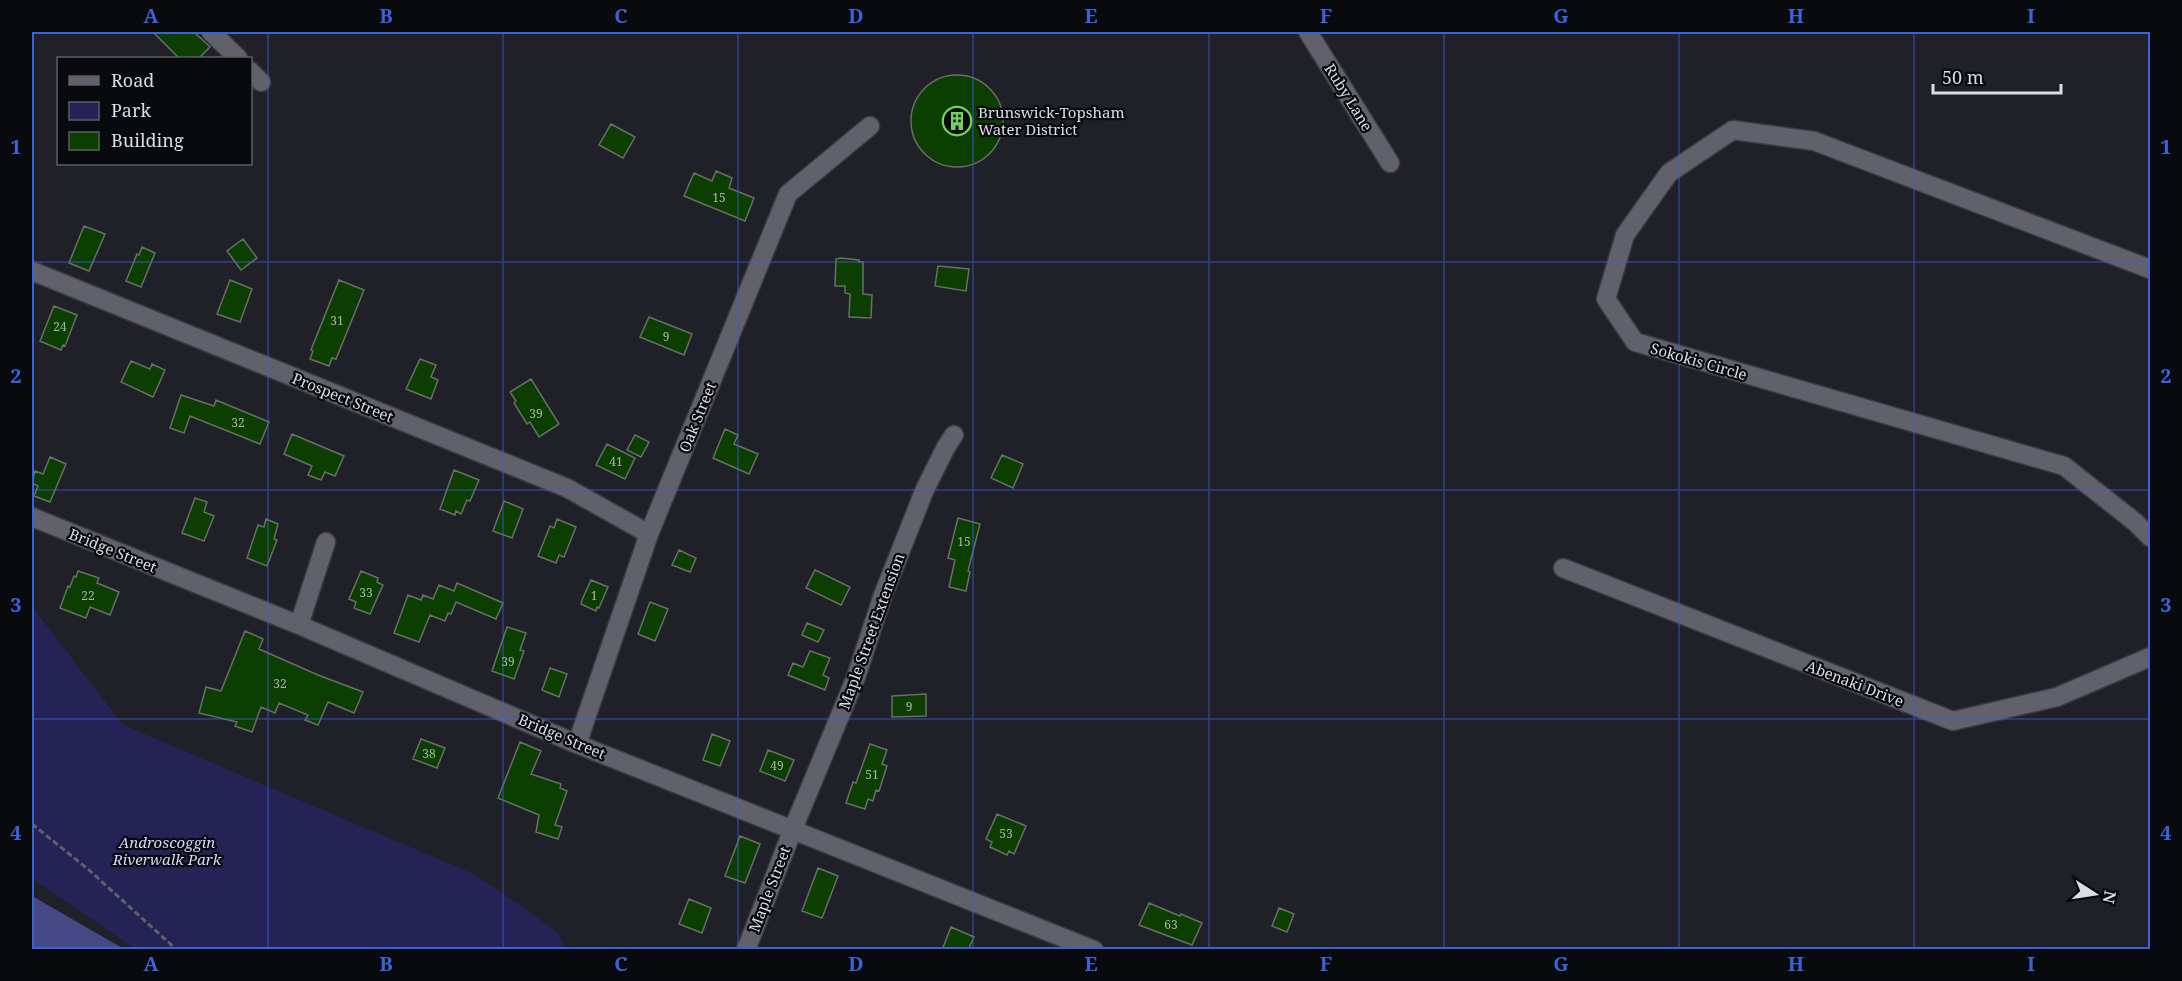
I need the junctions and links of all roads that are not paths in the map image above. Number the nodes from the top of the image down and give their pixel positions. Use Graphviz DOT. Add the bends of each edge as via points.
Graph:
graph roads {
  1 [pos="211,32"];
  2 [pos="1308,32"];
  3 [pos="237,57"];
  4 [pos="870,126"];
  5 [pos="1390,163"];
  6 [pos="2151,269"];
  7 [pos="32,271"];
  8 [pos="954,435"];
  9 [pos="32,517"];
  10 [pos="649,534"];
  11 [pos="2151,537"];
  12 [pos="326,542"];
  13 [pos="1563,568"];
  14 [pos="299,625"];
  15 [pos="2151,657"];
  16 [pos="578,744"];
  17 [pos="793,829"];
  18 [pos="746,950"];
  19 [pos="1094,950"];
  1 -- 3 [label="street"];
  2 -- 5 [label="street, Ruby Lane"];
  4 -- 10 [label="street, Oak Street" via="788,194"];
  6 -- 11 [label="street, Sokokis Circle" via="1814,141 1733,130 1669,173 1625,235 1606,299 1635,342 2064,466"];
  7 -- 10 [label="street, Prospect Street" via="567,488"];
  8 -- 17 [label="street, Maple Street Extension" via="925,489 856,677"];
  9 -- 14 [label="street, Bridge Street"];
  10 -- 16 [label="street, Oak Street"];
  12 -- 14 [label="street"];
  13 -- 15 [label="street, Abenaki Drive" via="1953,721 2057,697"];
  14 -- 16 [label="street, Bridge Street"];
  16 -- 17 [label="street, Bridge Street"];
  17 -- 18 [label="street, Maple Street"];
  17 -- 19 [label="street, Bridge Street"];
}
